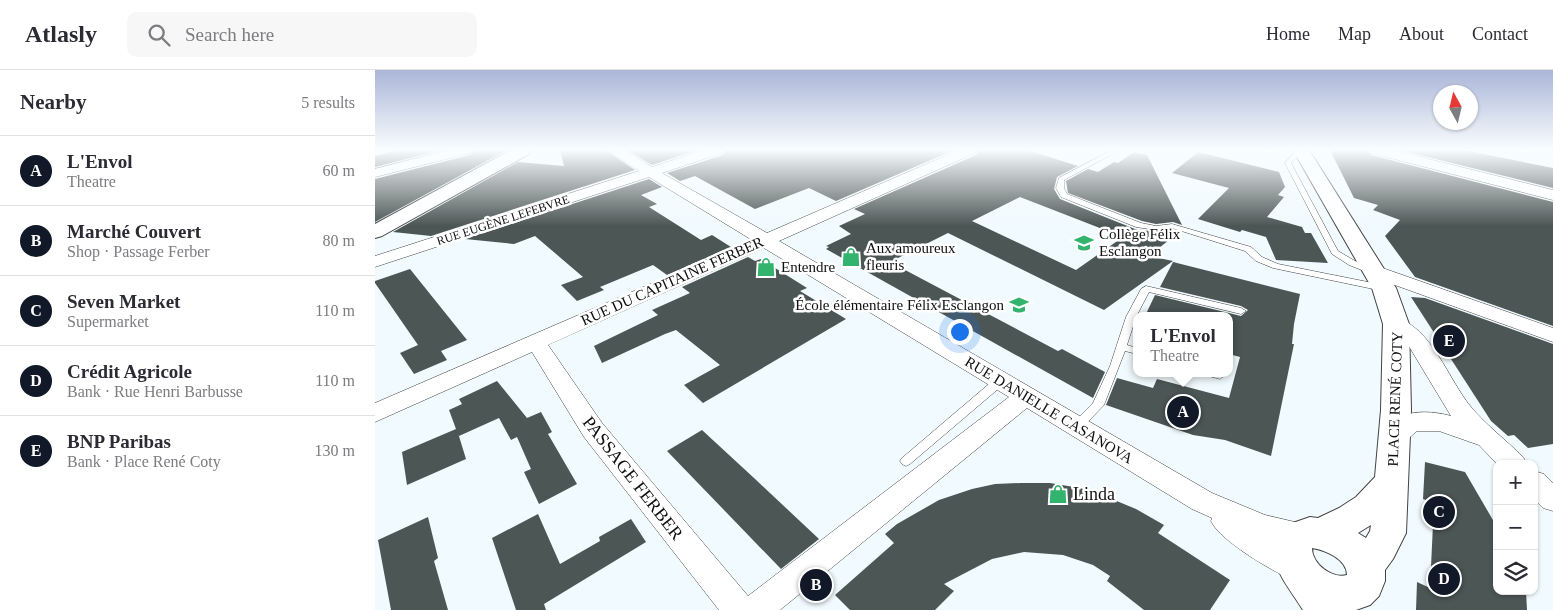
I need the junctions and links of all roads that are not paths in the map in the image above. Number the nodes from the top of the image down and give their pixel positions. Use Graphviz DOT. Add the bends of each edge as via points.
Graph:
graph roads {
  1 [pos="478,175"];
  2 [pos="641,175"];
  3 [pos="656,175"];
  4 [pos="913,175"];
  5 [pos="1068,175"];
  6 [pos="1318,175"];
  7 [pos="1475,175"];
  8 [pos="1553,195"];
  9 [pos="375,232"];
  10 [pos="767,240"];
  11 [pos="375,262"];
  12 [pos="1379,280"];
  13 [pos="1241,311"];
  14 [pos="1134,312"];
  15 [pos="1133,313"];
  16 [pos="1396,324"];
  17 [pos="1553,335"];
  18 [pos="535,341"];
  19 [pos="1121,347"];
  20 [pos="1133,350"];
  21 [pos="1000,381"];
  22 [pos="1026,396"];
  23 [pos="375,413"];
  24 [pos="1076,427"];
  25 [pos="1394,444"];
  26 [pos="1506,456"];
  27 [pos="906,461"];
  28 [pos="1391,482"];
  29 [pos="1538,486"];
  30 [pos="1553,500"];
  31 [pos="1306,553"];
  32 [pos="1352,595"];
  33 [pos="739,610"];
  34 [pos="755,610"];
  1 -- 9 [label="street"];
  2 -- 11 [label="street, RUE EUGÈNE LEFEBVRE"];
  3 -- 10 [label="street, RUE DANIELLE CASANOVA"];
  4 -- 10 [label="street, RUE DU CAPITAINE FERBER"];
  5 -- 12 [label="lane" via="1061,179 1060,188 1064,195 1139,225 1172,226 1248,249 1276,266"];
  6 -- 12 [label="street"];
  7 -- 8 [label="street"];
  10 -- 18 [label="street, RUE DU CAPITAINE FERBER"];
  10 -- 21 [label="street, RUE DANIELLE CASANOVA"];
  12 -- 16 [label="street"];
  12 -- 17 [label="street"];
  13 -- 14 [label="lane" via="1146,289"];
  15 -- 19 [label="lane"];
  16 -- 25 [label="street, PLACE RENÉ COTY"];
  16 -- 26 [label="street, PLACE RENÉ COTY" via="1415,339 1462,413"];
  18 -- 23 [label="street, RUE DU CAPITAINE FERBER"];
  18 -- 33 [label="street, PASSAGE FERBER" via="593,430"];
  19 -- 20 [label="lane"];
  19 -- 24 [label="lane" via="1098,405"];
  21 -- 22 [label="street, RUE DANIELLE CASANOVA"];
  21 -- 27 [label="lane"];
  22 -- 24 [label="street, RUE DANIELLE CASANOVA"];
  22 -- 34 [label="street"];
  24 -- 31 [label="street, RUE DANIELLE CASANOVA" via="1202,501 1233,527"];
  25 -- 26 [label="street" via="1401,430 1410,424 1443,422 1463,427"];
  25 -- 28 [label="street, PLACE RENÉ COTY"];
  28 -- 31 [label="street" via="1369,508"];
  28 -- 32 [label="street, PLACE RENÉ COTY" via="1389,533"];
  29 -- 30 [label="street"];
  31 -- 32 [label="street"];
  31 -- 32 [label="street" via="1331,536 1347,544 1360,557"];
}
